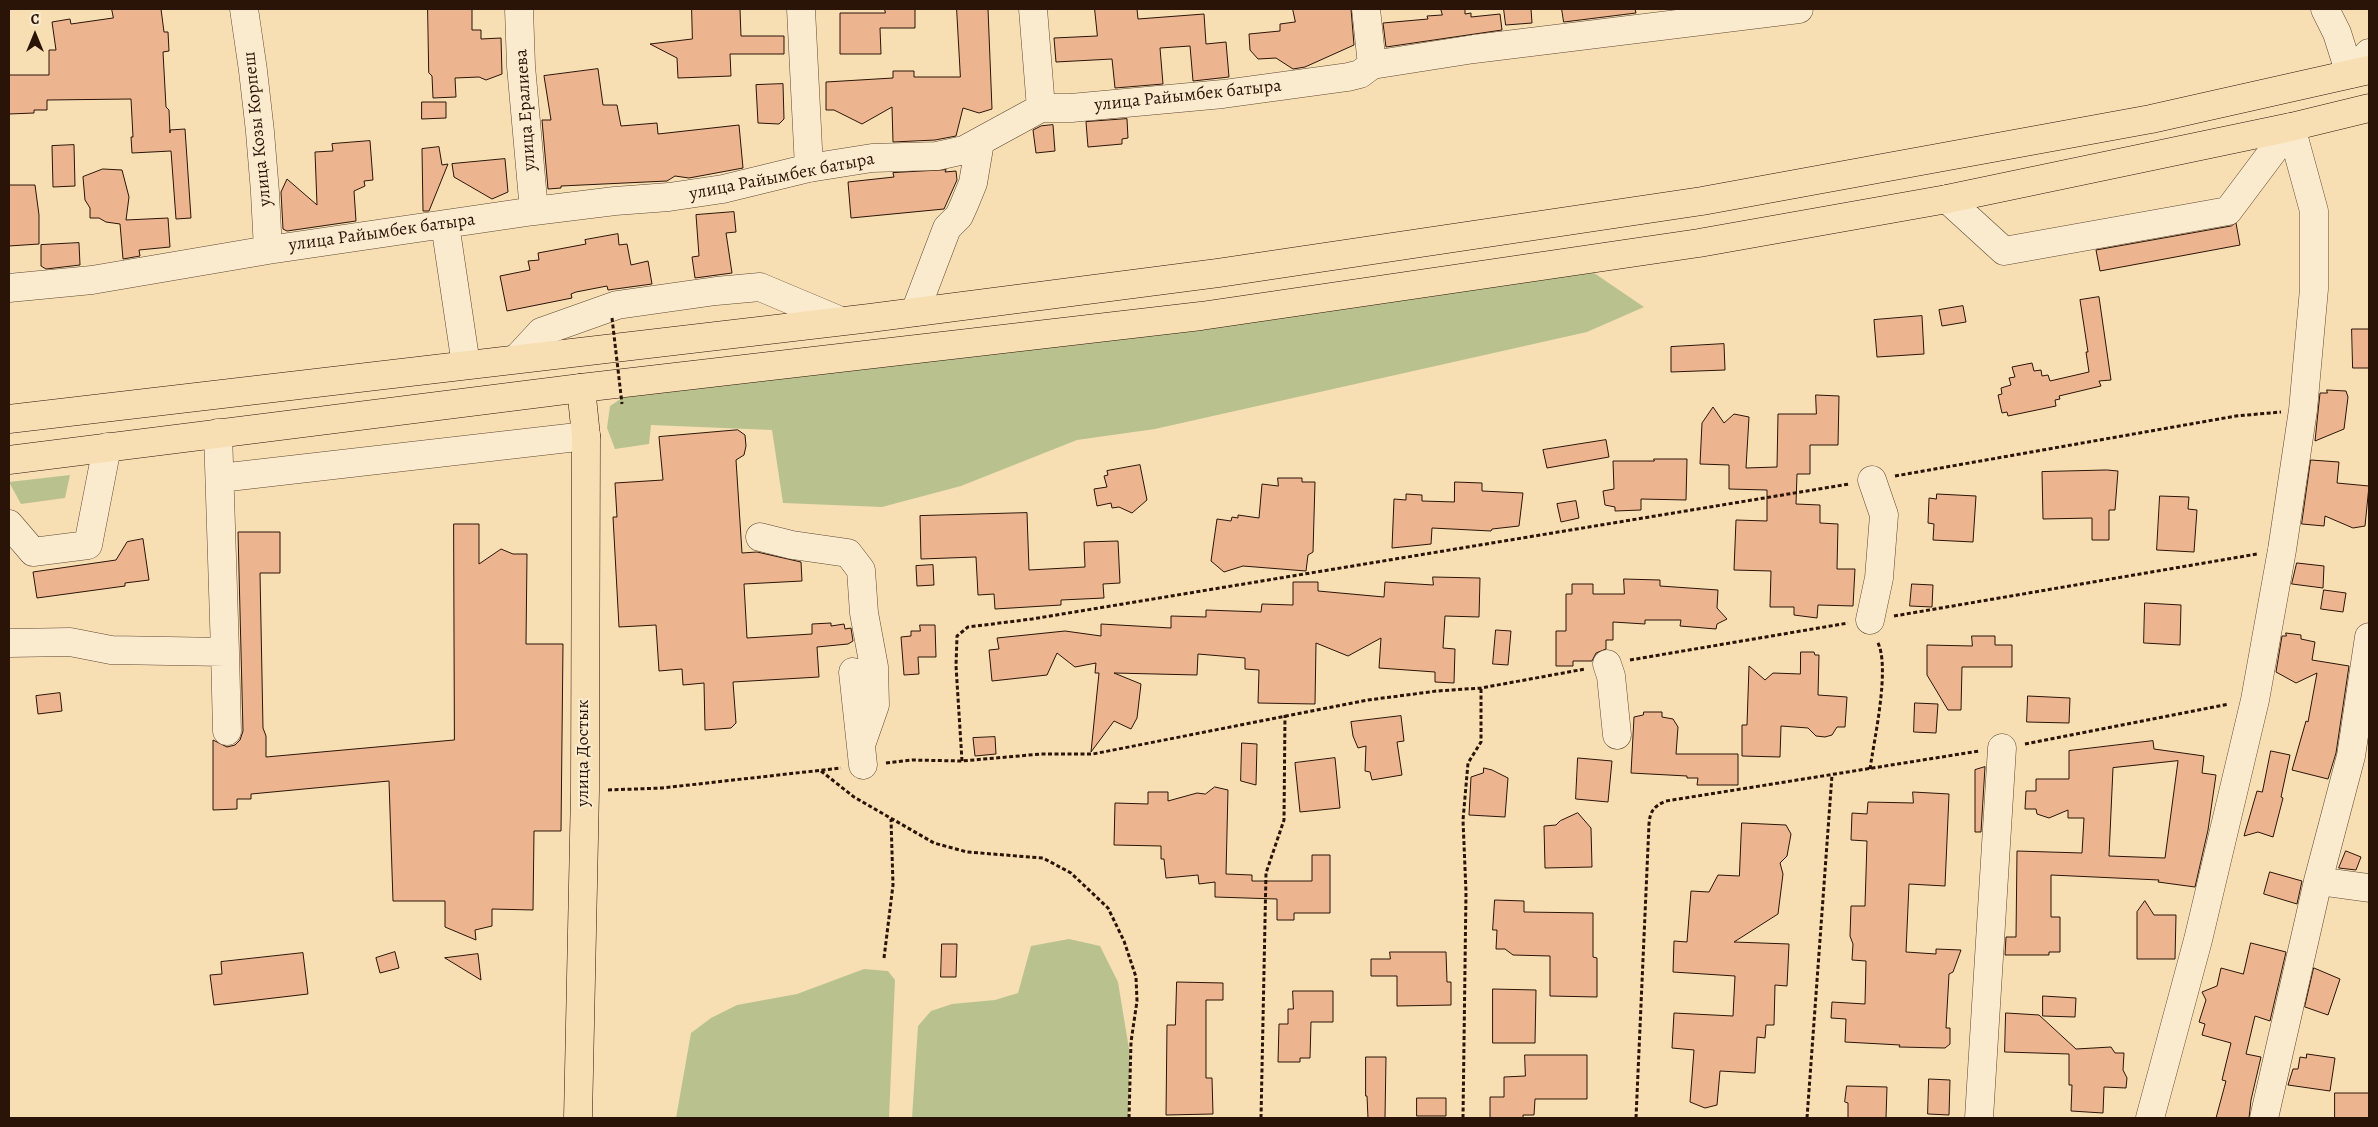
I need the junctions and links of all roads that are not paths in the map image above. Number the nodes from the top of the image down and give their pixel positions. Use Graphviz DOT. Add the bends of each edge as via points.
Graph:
graph roads {
  1 [pos="244,9"];
  2 [pos="519,9"];
  3 [pos="801,9"];
  4 [pos="1033,9"];
  5 [pos="1366,9"];
  6 [pos="2325,9"];
  7 [pos="1791,10"];
  8 [pos="2369,53"];
  9 [pos="1372,65"];
  10 [pos="2360,72"];
  11 [pos="1041,108"];
  12 [pos="2369,108"];
  13 [pos="2291,127"];
  14 [pos="980,142"];
  15 [pos="809,168"];
  16 [pos="1947,199"];
  17 [pos="534,211"];
  18 [pos="445,224"];
  19 [pos="268,250"];
  20 [pos="9,288"];
  21 [pos="915,312"];
  22 [pos="842,321"];
  23 [pos="516,359"];
  24 [pos="466,364"];
  25 [pos="581,388"];
  26 [pos="9,419"];
  27 [pos="218,433"];
  28 [pos="586,436"];
  29 [pos="107,448"];
  30 [pos="9,460"];
  31 [pos="220,478"];
  32 [pos="1872,480"];
  33 [pos="9,524"];
  34 [pos="760,537"];
  35 [pos="1866,620"];
  36 [pos="2369,637"];
  37 [pos="9,644"];
  38 [pos="225,652"];
  39 [pos="1607,664"];
  40 [pos="853,672"];
  41 [pos="227,731"];
  42 [pos="1617,734"];
  43 [pos="2002,748"];
  44 [pos="2318,880"];
  45 [pos="2369,888"];
  46 [pos="578,1118"];
  47 [pos="1979,1118"];
  48 [pos="2150,1118"];
  49 [pos="2264,1118"];
  1 -- 19 [label="street, улица Козы Корпеш" via="258,94"];
  2 -- 17 [label="street, улица Ералиева"];
  3 -- 15 [label="street"];
  4 -- 11 [label="street"];
  5 -- 9 [label="street"];
  6 -- 10 [label="street"];
  7 -- 9 [label="street, улица Райымбек батыра" via="1474,49"];
  8 -- 10 [label="street"];
  9 -- 11 [label="street, улица Райымбек батыра" via="1348,78 1223,94"];
  10 -- 21 [label="main road" via="2151,119 1702,201 1228,272"];
  11 -- 14 [label="street, улица Райымбек батыра"];
  12 -- 13 [label="main road"];
  13 -- 16 [label="main road"];
  13 -- 16 [label="street" via="2228,211 2004,251"];
  13 -- 48 [label="street" via="2314,211 2314,289 2303,410 2255,700 2198,940"];
  14 -- 15 [label="street, улица Райымбек батыра" via="964,150 937,156 872,158"];
  14 -- 21 [label="street" via="973,182 959,216 947,228"];
  15 -- 17 [label="street, улица Райымбек батыра" via="723,190"];
  16 -- 25 [label="main road" via="1700,243 1202,316"];
  17 -- 18 [label="street, улица Райымбек батыра"];
  18 -- 19 [label="street, улица Райымбек батыра"];
  18 -- 24 [label="street"];
  19 -- 20 [label="street, улица Райымбек батыра" via="92,280"];
  21 -- 22 [label="main road"];
  22 -- 23 [label="main road"];
  22 -- 23 [label="street" via="760,287 716,290 617,305 541,332"];
  23 -- 24 [label="main road"];
  24 -- 26 [label="main road"];
  25 -- 27 [label="main road"];
  25 -- 28 [label="main road, улица Достык"];
  27 -- 29 [label="main road"];
  27 -- 31 [label="street"];
  28 -- 31 [label="street"];
  28 -- 46 [label="main road, улица Достык" via="585,791"];
  29 -- 30 [label="main road"];
  29 -- 33 [label="street" via="88,545 33,552"];
  31 -- 38 [label="street"];
  32 -- 35 [label="street" via="1884,515 1879,578"];
  34 -- 40 [label="street" via="792,545 848,552 861,570 864,613 874,667 875,706 862,755"];
  36 -- 44 [label="street" via="2351,756"];
  37 -- 38 [label="street" via="70,642 111,650"];
  38 -- 41 [label="street"];
  39 -- 42 [label="street"];
  43 -- 47 [label="street"];
  44 -- 45 [label="street"];
  44 -- 49 [label="street"];
}
